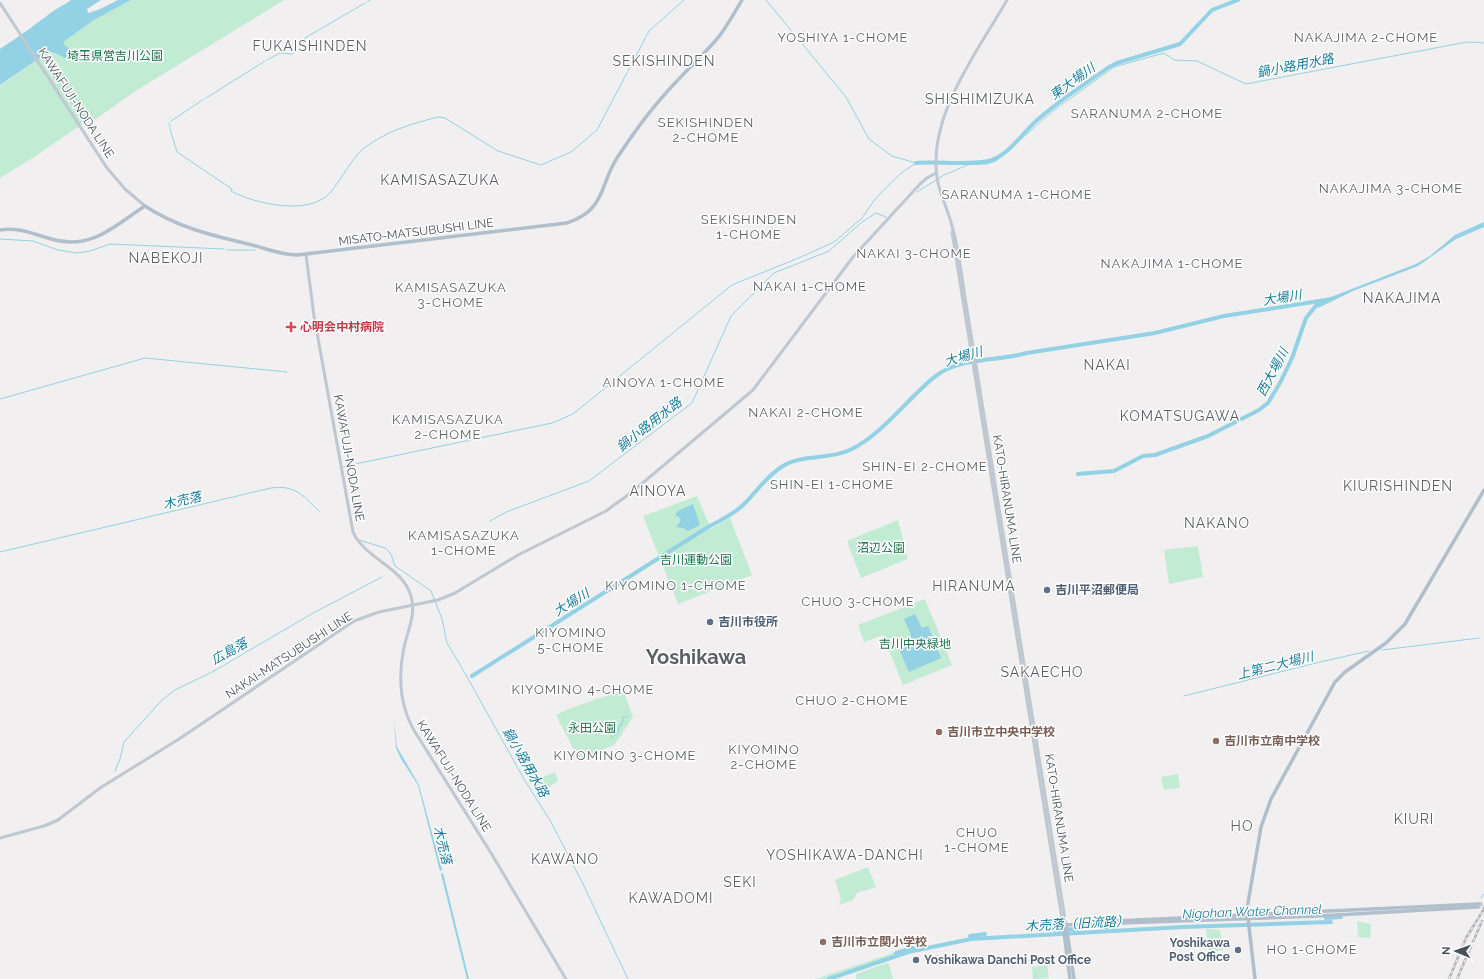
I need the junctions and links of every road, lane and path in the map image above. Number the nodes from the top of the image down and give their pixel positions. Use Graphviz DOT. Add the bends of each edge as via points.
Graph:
graph roads {
  1 [pos="742,0"];
  2 [pos="1007,0"];
  3 [pos="1,4"];
  4 [pos="936,173"];
  5 [pos="145,206"];
  6 [pos="0,230"];
  7 [pos="306,255"];
  8 [pos="1484,490"];
  9 [pos="413,605"];
  10 [pos="0,838"];
  11 [pos="1478,906"];
  12 [pos="1248,918"];
  13 [pos="1065,926"];
  14 [pos="566,979"];
  15 [pos="1070,979"];
  16 [pos="1074,979"];
  17 [pos="1255,979"];
  1 -- 7 [label="main road, MISATO-MATSUBUSHI LINE" via="717,39 668,90 619,155 599,200 581,217 560,224"];
  2 -- 4 [label="main road, KATO-HIRANUMA LINE" via="952,98 936,143"];
  3 -- 5 [label="main road, KAWAFUJI-NODA LINE" via="102,162 117,181"];
  4 -- 9 [label="main road, NAKAI-MATSUBUSHI LINE" via="924,180 853,257 753,390 632,492 606,511 518,556 455,593 438,600"];
  4 -- 13 [label="main road, KATO-HIRANUMA LINE" via="957,248"];
  5 -- 6 [label="main road" via="100,236 84,242 66,243 20,230"];
  5 -- 7 [label="main road, MISATO-MATSUBUSHI LINE" via="188,228 288,255"];
  7 -- 9 [label="main road, KAWAFUJI-NODA LINE" via="314,316 353,532 363,547 402,578 410,592"];
  8 -- 12 [label="main road" via="1404,624 1386,643 1341,675 1332,688 1266,809 1259,833"];
  9 -- 10 [label="main road, NAKAI-MATSUBUSHI LINE" via="368,615 347,625 179,740 100,788 54,822"];
  9 -- 14 [label="main road, KAWAFUJI-NODA LINE" via="401,670 402,692 410,724 544,939"];
  11 -- 12 [label="main road"];
  12 -- 13 [label="main road" via="1147,919"];
  12 -- 17 [label="main road"];
  13 -- 15 [label="main road"];
  13 -- 16 [label="main road"];
}
